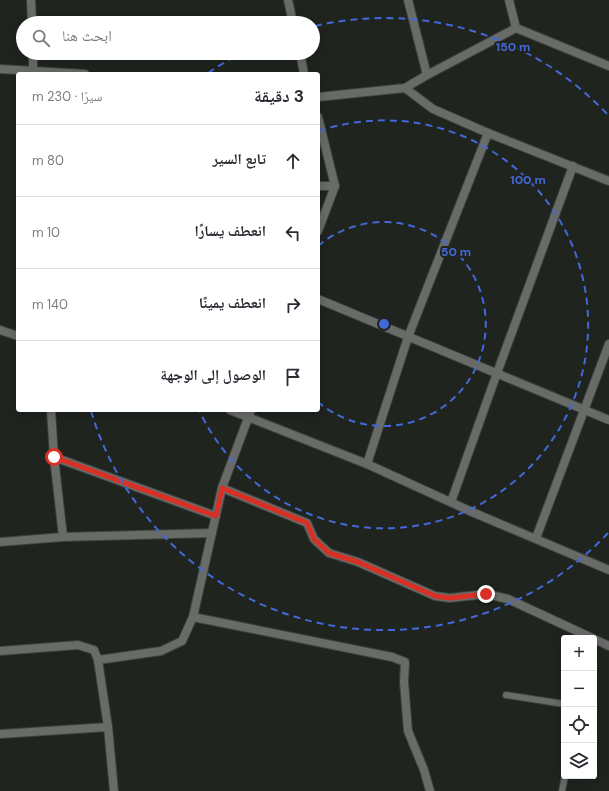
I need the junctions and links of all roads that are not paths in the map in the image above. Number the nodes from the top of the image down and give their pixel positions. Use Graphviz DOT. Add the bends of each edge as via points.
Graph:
graph roads {
  1 [pos="31,0"];
  2 [pos="288,0"];
  3 [pos="408,0"];
  4 [pos="509,0"];
  5 [pos="32,16"];
  6 [pos="291,16"];
  7 [pos="516,28"];
  8 [pos="33,60"];
  9 [pos="301,60"];
  10 [pos="609,66"];
  11 [pos="0,69"];
  12 [pos="34,71"];
  13 [pos="49,72"];
  14 [pos="304,72"];
  15 [pos="426,75"];
  16 [pos="405,88"];
  17 [pos="320,98"];
  18 [pos="320,125"];
  19 [pos="488,133"];
  20 [pos="573,166"];
  21 [pos="609,181"];
  22 [pos="320,186"];
  23 [pos="335,186"];
  24 [pos="320,226"];
  25 [pos="320,300"];
  26 [pos="0,330"];
  27 [pos="16,335"];
  28 [pos="408,337"];
  29 [pos="609,344"];
  30 [pos="497,373"];
  31 [pos="584,410"];
  32 [pos="51,412"];
  33 [pos="250,413"];
  34 [pos="609,420"];
  35 [pos="54,457"];
  36 [pos="367,464"];
  37 [pos="222,488"];
  38 [pos="451,502"];
  39 [pos="216,516"];
  40 [pos="212,533"];
  41 [pos="63,537"];
  42 [pos="536,538"];
  43 [pos="0,542"];
  44 [pos="609,570"];
  45 [pos="193,616"];
  46 [pos="586,635"];
  47 [pos="597,640"];
  48 [pos="609,646"];
  49 [pos="0,651"];
  50 [pos="98,660"];
  51 [pos="506,695"];
  52 [pos="561,704"];
  53 [pos="108,727"];
  54 [pos="0,734"];
  55 [pos="564,779"];
  56 [pos="114,791"];
  57 [pos="430,791"];
  58 [pos="562,791"];
  1 -- 5 [label="street"];
  2 -- 6 [label="street"];
  3 -- 15 [label="street"];
  4 -- 7 [label="street"];
  7 -- 10 [label="street"];
  7 -- 15 [label="street"];
  8 -- 12 [label="street"];
  9 -- 14 [label="street"];
  11 -- 12 [label="street"];
  12 -- 13 [label="street"];
  15 -- 16 [label="street"];
  16 -- 17 [label="street"];
  16 -- 19 [label="street" via="432,109"];
  18 -- 23 [label="street"];
  19 -- 20 [label="street"];
  19 -- 28 [label="street"];
  20 -- 21 [label="street"];
  20 -- 30 [label="street"];
  22 -- 23 [label="street"];
  23 -- 24 [label="street"];
  25 -- 28 [label="street"];
  26 -- 27 [label="street"];
  28 -- 30 [label="street"];
  28 -- 36 [label="street"];
  29 -- 31 [label="street"];
  30 -- 31 [label="street"];
  30 -- 38 [label="street"];
  31 -- 34 [label="street"];
  31 -- 42 [label="street"];
  32 -- 35 [label="street"];
  33 -- 36 [label="street"];
  33 -- 37 [label="street"];
  35 -- 39 [label="street"];
  35 -- 41 [label="street"];
  36 -- 38 [label="street"];
  37 -- 39 [label="street"];
  37 -- 46 [label="street" via="307,523 314,539 329,553 358,562 435,596 450,598 486,594 508,599"];
  38 -- 42 [label="street"];
  39 -- 40 [label="street"];
  40 -- 41 [label="street"];
  40 -- 45 [label="street"];
  41 -- 43 [label="street"];
  42 -- 44 [label="street"];
  45 -- 50 [label="street" via="182,641 161,651"];
  45 -- 57 [label="street" via="392,657 405,662 408,731"];
  47 -- 48 [label="street"];
  49 -- 50 [label="street" via="78,645 94,650"];
  50 -- 53 [label="street"];
  51 -- 52 [label="lane"];
  53 -- 54 [label="street"];
  53 -- 56 [label="street"];
  55 -- 58 [label="lane"];
}
